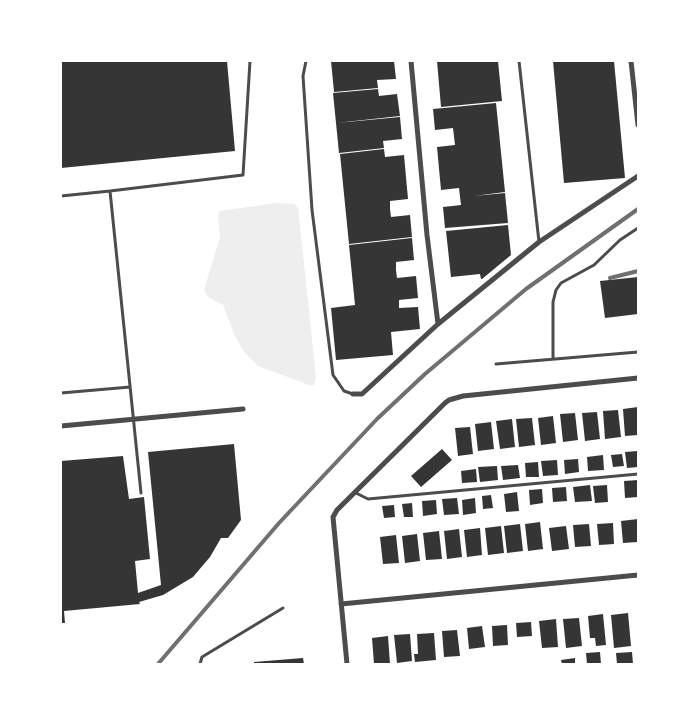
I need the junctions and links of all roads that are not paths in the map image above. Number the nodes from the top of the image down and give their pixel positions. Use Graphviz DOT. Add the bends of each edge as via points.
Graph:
graph roads {
  1 [pos="250,61"];
  2 [pos="306,61"];
  3 [pos="411,61"];
  4 [pos="519,61"];
  5 [pos="631,61"];
  6 [pos="638,125"];
  7 [pos="638,176"];
  8 [pos="110,191"];
  9 [pos="61,196"];
  10 [pos="638,228"];
  11 [pos="540,242"];
  12 [pos="438,324"];
  13 [pos="638,352"];
  14 [pos="553,360"];
  15 [pos="496,364"];
  16 [pos="638,378"];
  17 [pos="130,387"];
  18 [pos="61,393"];
  19 [pos="353,394"];
  20 [pos="243,409"];
  21 [pos="134,419"];
  22 [pos="61,426"];
  23 [pos="638,474"];
  24 [pos="354,492"];
  25 [pos="141,493"];
  26 [pos="638,574"];
  27 [pos="341,604"];
  28 [pos="283,608"];
  29 [pos="200,664"];
  30 [pos="347,664"];
  1 -- 8 [label="lane" via="243,175"];
  2 -- 19 [label="lane" via="303,76 312,210 333,375 344,391"];
  3 -- 12 [label="street"];
  4 -- 11 [label="lane"];
  5 -- 6 [label="street"];
  7 -- 11 [label="street"];
  8 -- 9 [label="lane"];
  8 -- 17 [label="lane"];
  10 -- 14 [label="lane" via="594,265 560,283 553,302"];
  11 -- 12 [label="street"];
  12 -- 19 [label="street" via="362,394"];
  13 -- 14 [label="lane"];
  14 -- 15 [label="lane"];
  16 -- 24 [label="street" via="450,400"];
  17 -- 18 [label="lane"];
  17 -- 21 [label="lane"];
  20 -- 21 [label="street"];
  21 -- 22 [label="street"];
  21 -- 25 [label="lane"];
  23 -- 24 [label="lane" via="368,499"];
  24 -- 27 [label="street" via="333,517"];
  26 -- 27 [label="street"];
  27 -- 30 [label="street"];
  28 -- 29 [label="lane" via="202,657"];
}
